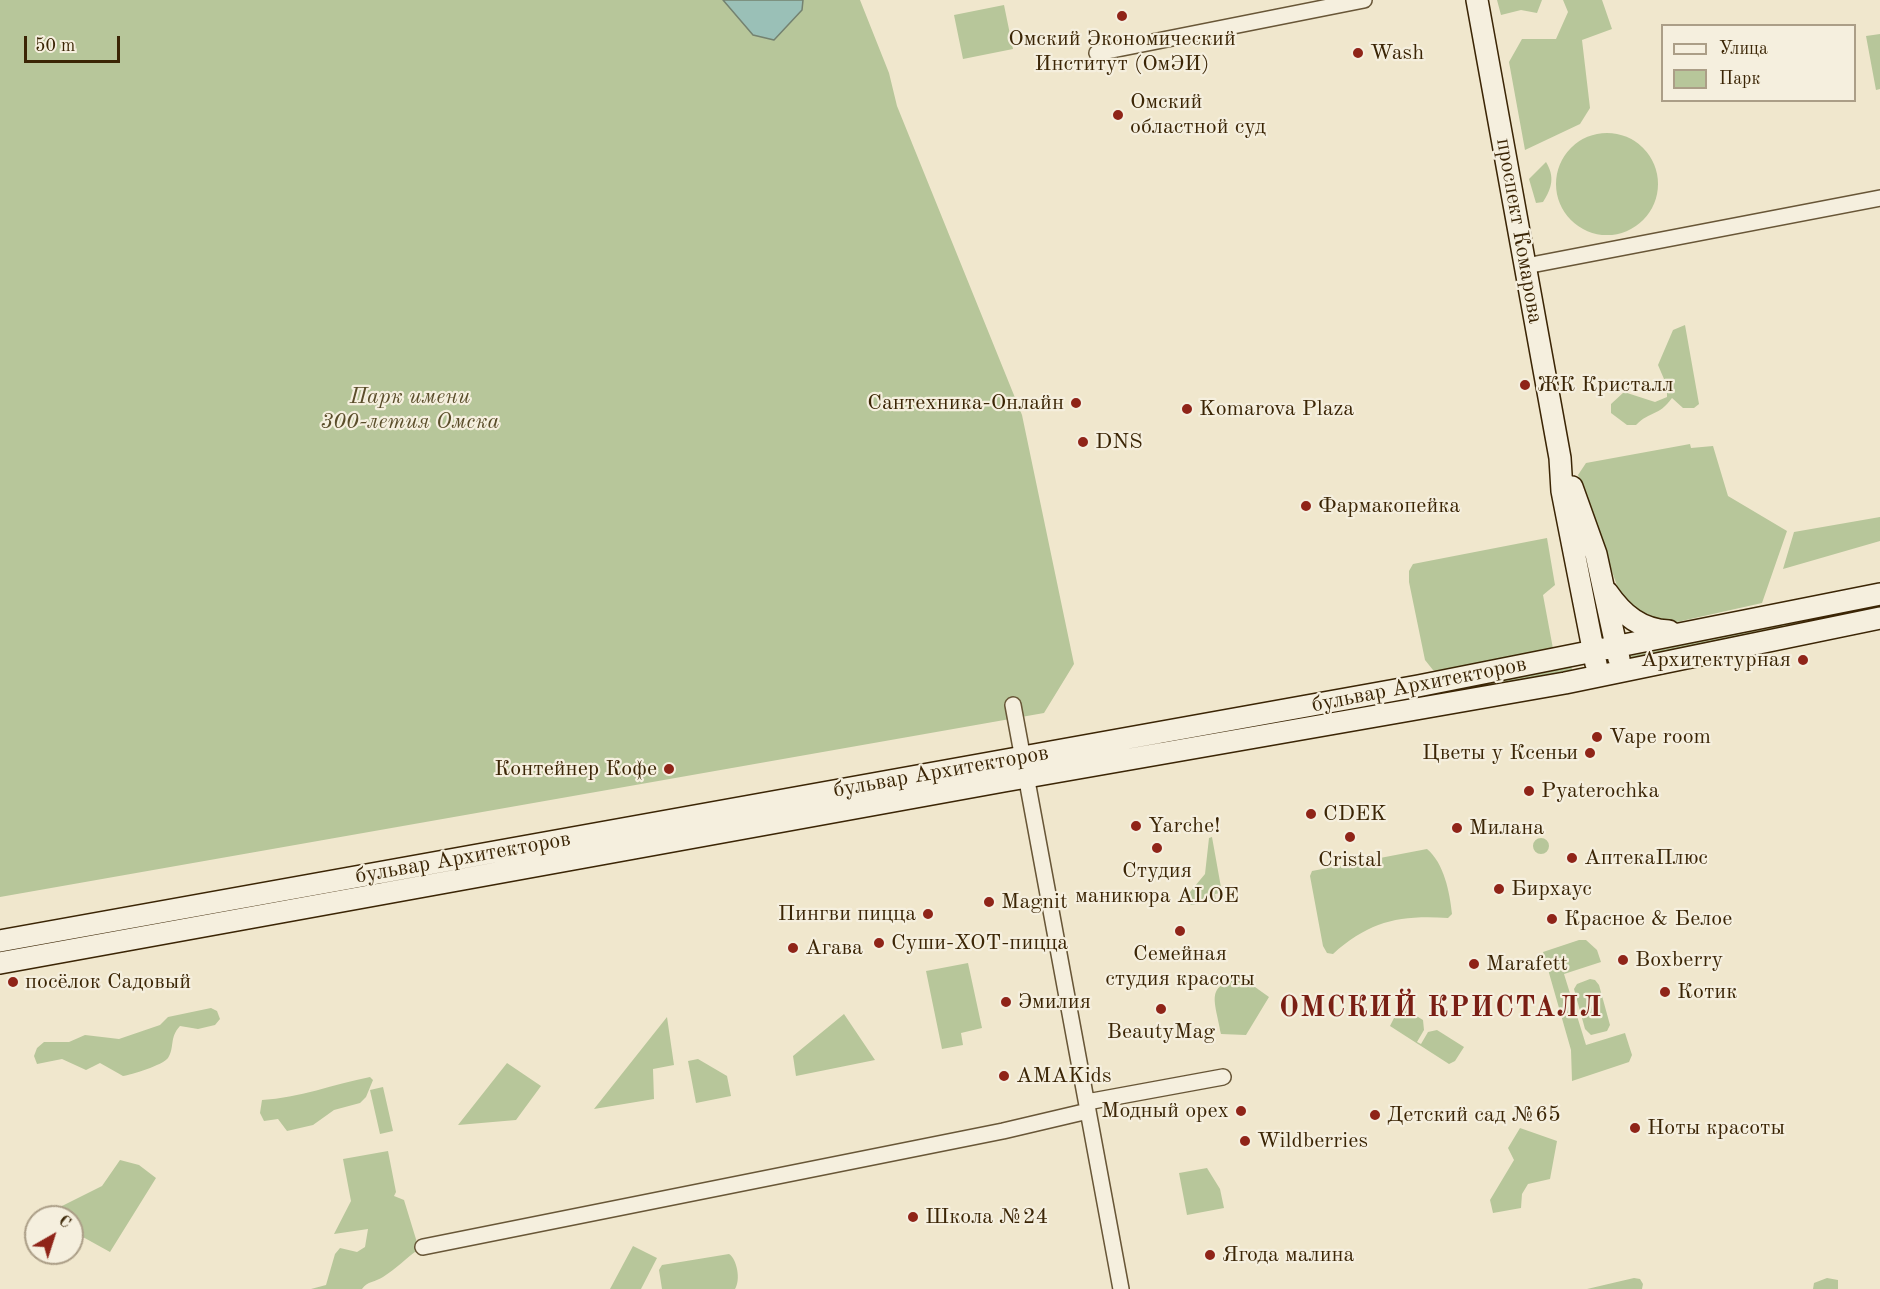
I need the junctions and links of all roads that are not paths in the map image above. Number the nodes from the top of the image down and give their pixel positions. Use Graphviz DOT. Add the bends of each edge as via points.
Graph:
graph roads {
  1 [pos="1364,0"];
  2 [pos="1477,0"];
  3 [pos="1097,53"];
  4 [pos="1880,198"];
  5 [pos="1526,266"];
  6 [pos="1560,462"];
  7 [pos="1605,589"];
  8 [pos="1880,594"];
  9 [pos="1880,618"];
  10 [pos="1691,632"];
  11 [pos="1616,647"];
  12 [pos="1593,651"];
  13 [pos="1621,672"];
  14 [pos="1598,676"];
  15 [pos="1013,705"];
  16 [pos="1025,768"];
  17 [pos="0,941"];
  18 [pos="0,963"];
  19 [pos="1223,1077"];
  20 [pos="1088,1106"];
  21 [pos="423,1247"];
  22 [pos="1121,1289"];
  1 -- 3 [label="street"];
  2 -- 5 [label="main road, проспект Комарова"];
  4 -- 5 [label="street"];
  5 -- 6 [label="main road, проспект Комарова"];
  6 -- 7 [label="main road, проспект Комарова" via="1596,554"];
  6 -- 12 [label="main road, проспект Комарова" via="1562,491"];
  7 -- 10 [label="main road" via="1622,611 1646,628"];
  7 -- 11 [label="main road, проспект Комарова"];
  8 -- 10 [label="main road, бульвар Архитекторов"];
  9 -- 13 [label="main road, бульвар Архитекторов"];
  10 -- 11 [label="main road, бульвар Архитекторов"];
  11 -- 12 [label="main road, бульвар Архитекторов"];
  11 -- 13 [label="main road, проспект Комарова"];
  12 -- 14 [label="main road, проспект Комарова"];
  12 -- 16 [label="main road, бульвар Архитекторов"];
  13 -- 14 [label="main road, бульвар Архитекторов"];
  14 -- 16 [label="main road, бульвар Архитекторов"];
  15 -- 16 [label="street"];
  16 -- 17 [label="main road, бульвар Архитекторов"];
  16 -- 18 [label="main road, бульвар Архитекторов"];
  16 -- 20 [label="street"];
  19 -- 20 [label="street"];
  20 -- 21 [label="street" via="1003,1131"];
  20 -- 22 [label="street"];
}
